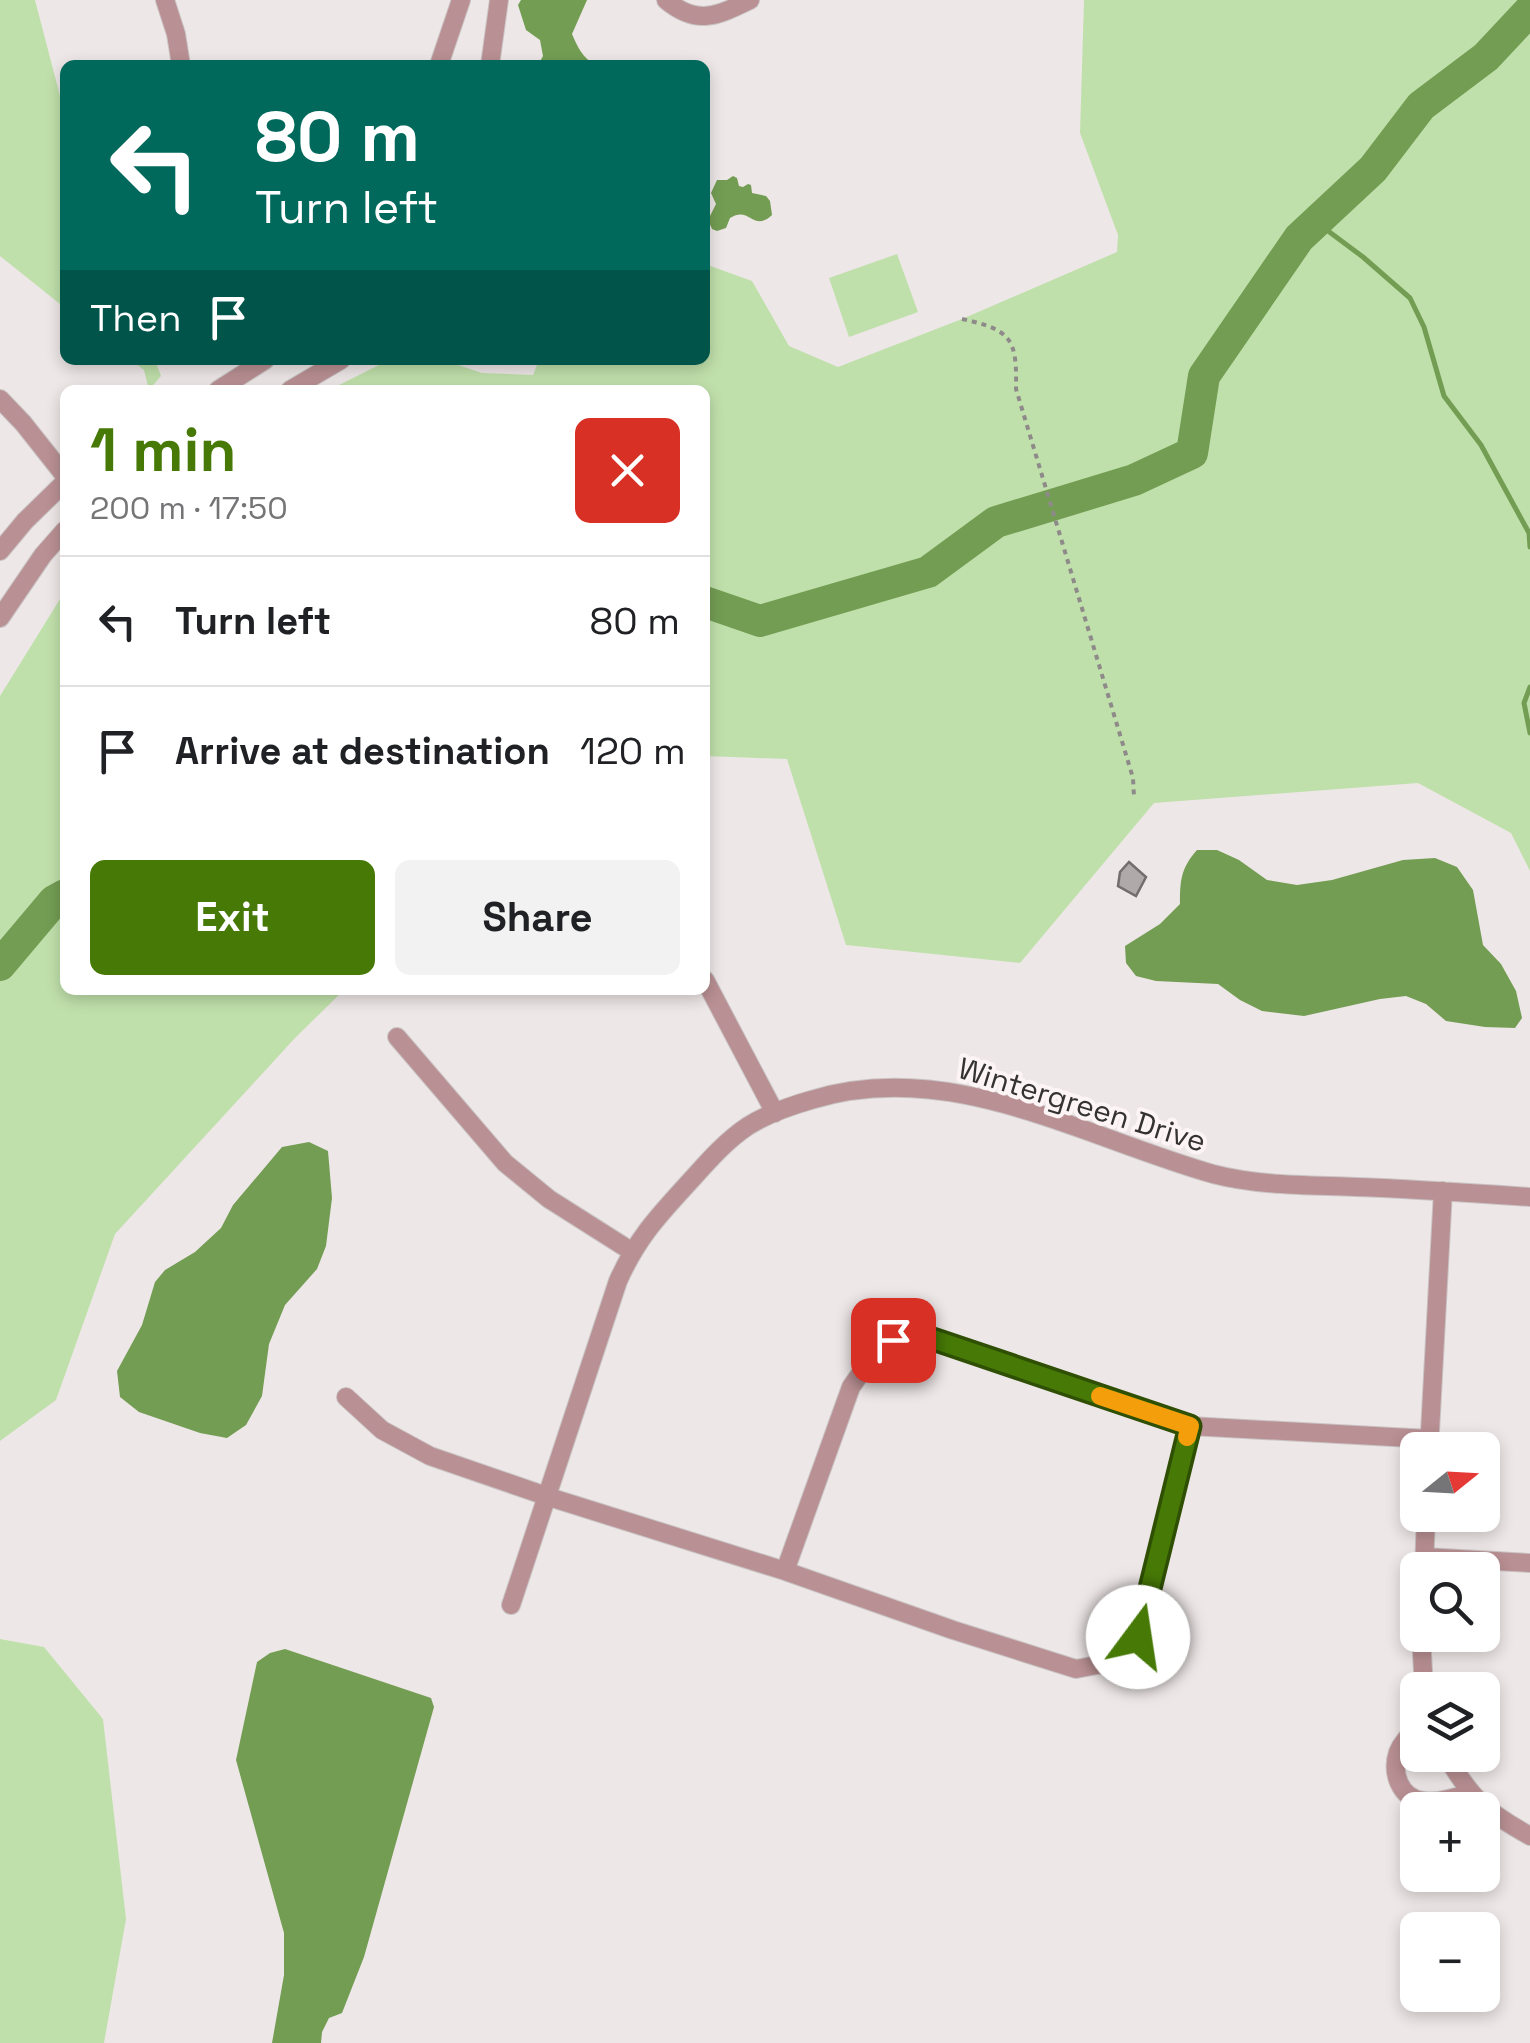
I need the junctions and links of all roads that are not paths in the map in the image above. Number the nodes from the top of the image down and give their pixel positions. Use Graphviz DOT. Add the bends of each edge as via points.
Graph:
graph roads {
  1 [pos="165,0"];
  2 [pos="462,0"];
  3 [pos="500,0"];
  4 [pos="666,0"];
  5 [pos="750,0"];
  6 [pos="180,60"];
  7 [pos="441,60"];
  8 [pos="491,60"];
  9 [pos="258,365"];
  10 [pos="315,366"];
  11 [pos="226,385"];
  12 [pos="295,385"];
  13 [pos="0,398"];
  14 [pos="60,472"];
  15 [pos="60,484"];
  16 [pos="60,535"];
  17 [pos="0,551"];
  18 [pos="0,618"];
  19 [pos="710,990"];
  20 [pos="397,1037"];
  21 [pos="775,1113"];
  22 [pos="1443,1191"];
  23 [pos="1530,1197"];
  24 [pos="631,1251"];
  25 [pos="346,1397"];
  26 [pos="1190,1426"];
  27 [pos="1430,1432"];
  28 [pos="1400,1442"];
  29 [pos="548,1497"];
  30 [pos="1500,1564"];
  31 [pos="1530,1564"];
  32 [pos="786,1571"];
  33 [pos="511,1604"];
  34 [pos="1400,1748"];
  35 [pos="1457,1772"];
  36 [pos="1404,1792"];
  37 [pos="1470,1792"];
  38 [pos="1500,1819"];
  39 [pos="1530,1836"];
  1 -- 6 [label="street"];
  2 -- 7 [label="street"];
  3 -- 8 [label="street"];
  4 -- 5 [label="street" via="708,18"];
  9 -- 11 [label="street"];
  10 -- 12 [label="street"];
  13 -- 14 [label="street"];
  15 -- 17 [label="street"];
  16 -- 18 [label="street"];
  19 -- 21 [label="street"];
  20 -- 24 [label="street" via="505,1163"];
  21 -- 22 [label="street, Wintergreen Drive" via="828,1094 872,1088 956,1092 1215,1174"];
  21 -- 24 [label="street, Wintergreen Drive" via="720,1148"];
  22 -- 23 [label="street, Wintergreen Drive"];
  22 -- 27 [label="street"];
  24 -- 29 [label="street, Wintergreen Drive"];
  25 -- 29 [label="street" via="382,1430 430,1456"];
  26 -- 28 [label="street"];
  26 -- 32 [label="street" via="924,1336 893,1340 851,1387"];
  26 -- 32 [label="street" via="1138,1637 1102,1664 1076,1669"];
  29 -- 32 [label="street"];
  29 -- 33 [label="street, Wintergreen Drive"];
  30 -- 31 [label="street"];
  34 -- 36 [label="street" via="1396,1776"];
  35 -- 37 [label="street"];
  38 -- 39 [label="street"];
}
